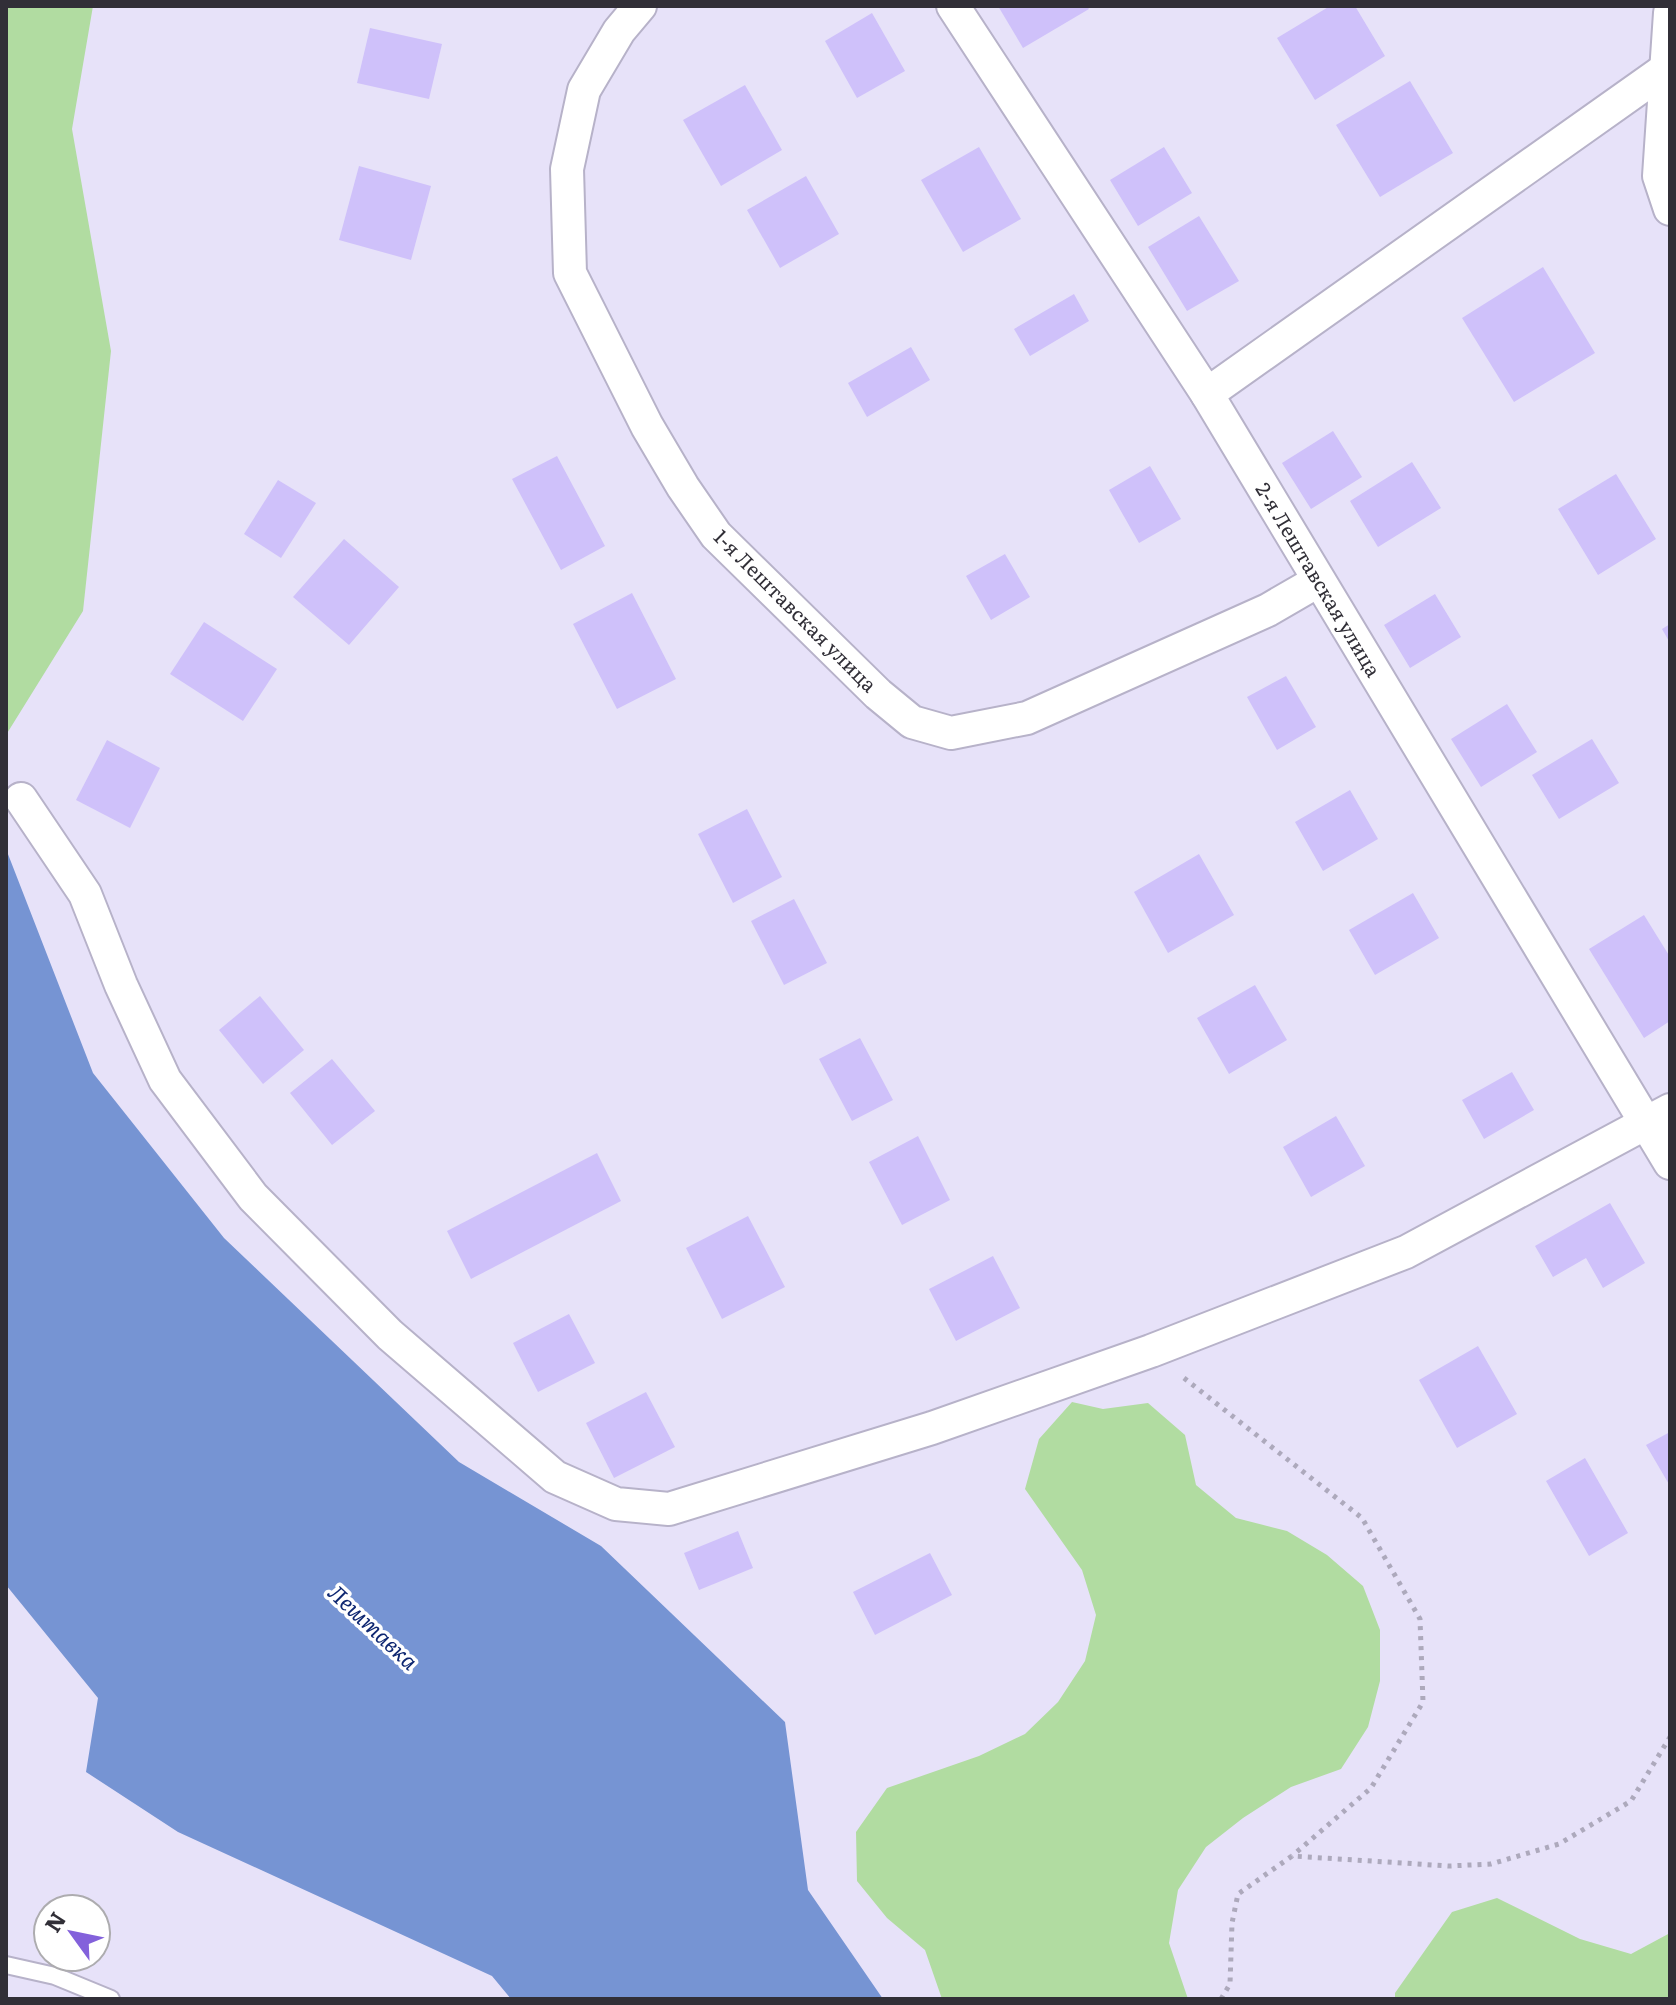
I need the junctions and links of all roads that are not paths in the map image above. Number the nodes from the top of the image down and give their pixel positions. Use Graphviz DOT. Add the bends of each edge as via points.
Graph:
graph roads {
  1 [pos="640,6"];
  2 [pos="953,6"];
  3 [pos="1670,13"];
  4 [pos="1666,69"];
  5 [pos="1670,209"];
  6 [pos="1207,394"];
  7 [pos="1318,581"];
  8 [pos="21,799"];
  9 [pos="1658,1116"];
  10 [pos="1670,1163"];
  11 [pos="6,1965"];
  12 [pos="111,1999"];
  1 -- 7 [label="street, 1-я Лештавская улица" via="584,90 567,169 570,273 647,426 716,535 878,694 912,722 951,733 1027,718 1268,610"];
  2 -- 6 [label="street, 2-я Лештавская улица"];
  3 -- 4 [label="street"];
  4 -- 5 [label="street" via="1659,176"];
  4 -- 6 [label="street"];
  6 -- 7 [label="street, 2-я Лештавская улица"];
  7 -- 9 [label="street, 2-я Лештавская улица"];
  8 -- 9 [label="street" via="85,894 165,1080 253,1197 390,1335 555,1477 616,1504 669,1509 932,1428 1151,1351 1406,1252"];
  9 -- 10 [label="street, 2-я Лештавская улица"];
  11 -- 12 [label="lane" via="55,1976"];
}
